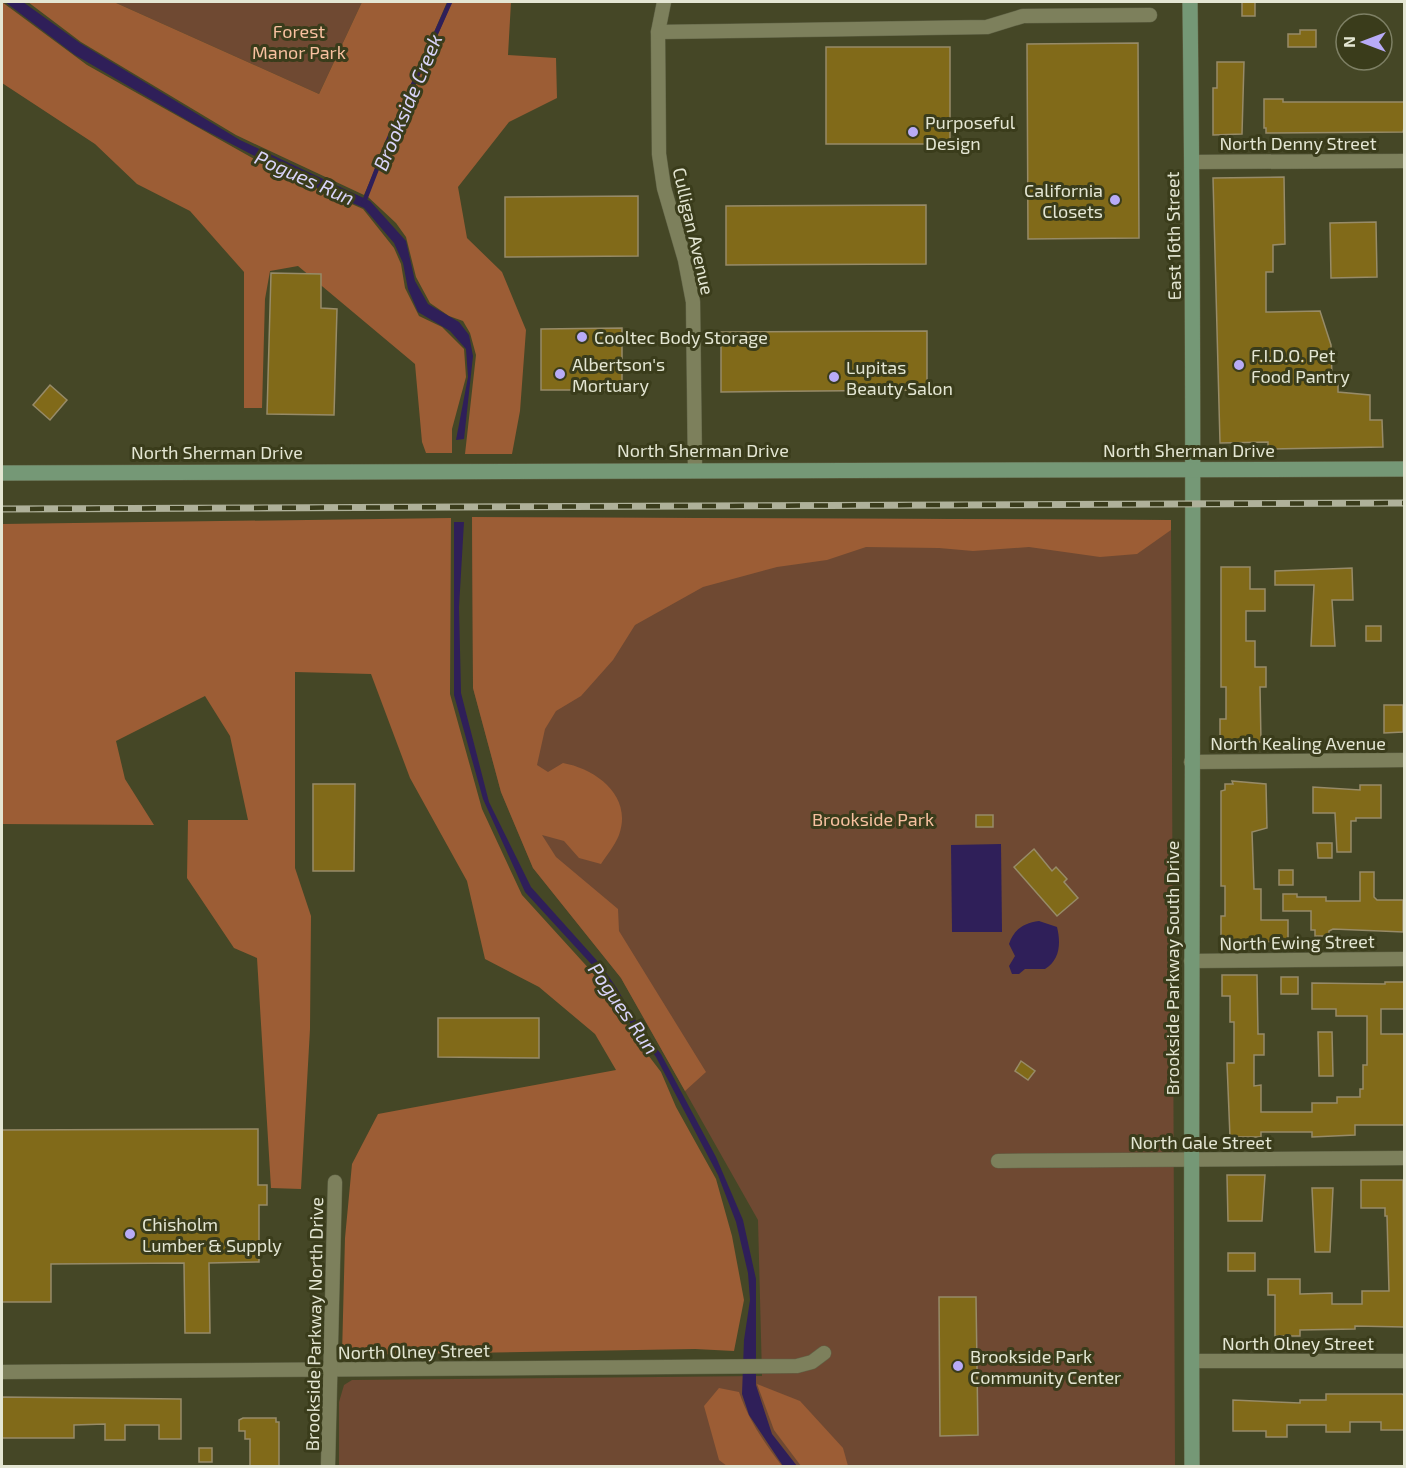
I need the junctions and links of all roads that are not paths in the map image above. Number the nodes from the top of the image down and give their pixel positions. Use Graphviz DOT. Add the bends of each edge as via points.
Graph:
graph roads {
  1 [pos="664,2"];
  2 [pos="1190,2"];
  3 [pos="1150,15"];
  4 [pos="658,32"];
  5 [pos="1404,161"];
  6 [pos="1192,162"];
  7 [pos="694,469"];
  8 [pos="1404,469"];
  9 [pos="1192,470"];
  10 [pos="2,472"];
  11 [pos="1404,760"];
  12 [pos="1191,762"];
  13 [pos="1404,959"];
  14 [pos="1191,962"];
  15 [pos="1404,1158"];
  16 [pos="1191,1160"];
  17 [pos="998,1161"];
  18 [pos="335,1182"];
  19 [pos="824,1353"];
  20 [pos="1404,1360"];
  21 [pos="1192,1361"];
  22 [pos="329,1370"];
  23 [pos="2,1371"];
  24 [pos="328,1467"];
  25 [pos="1192,1467"];
  1 -- 4 [label="street, Culligan Avenue"];
  2 -- 6 [label="main road, East 16th Street"];
  3 -- 4 [label="street" via="1023,16 987,27"];
  4 -- 7 [label="street, Culligan Avenue" via="660,167 693,302"];
  5 -- 6 [label="street, North Denny Street"];
  6 -- 9 [label="main road, East 16th Street"];
  7 -- 9 [label="main road, North Sherman Drive"];
  7 -- 10 [label="main road, North Sherman Drive"];
  8 -- 9 [label="main road, North Sherman Drive"];
  9 -- 12 [label="main road, Brookside Parkway South Drive"];
  11 -- 12 [label="street, North Kealing Avenue"];
  12 -- 14 [label="main road, Brookside Parkway South Drive"];
  13 -- 14 [label="street, North Ewing Street"];
  14 -- 16 [label="main road, Brookside Parkway South Drive"];
  15 -- 16 [label="street, North Gale Street"];
  16 -- 17 [label="street, North Gale Street"];
  16 -- 21 [label="main road, Brookside Parkway South Drive"];
  18 -- 22 [label="street, Brookside Parkway North Drive"];
  19 -- 22 [label="street, North Olney Street" via="812,1362 796,1366"];
  20 -- 21 [label="street, North Olney Street"];
  21 -- 25 [label="main road, Brookside Parkway South Drive"];
  22 -- 23 [label="street, North Olney Street"];
  22 -- 24 [label="street, Brookside Parkway North Drive"];
}
